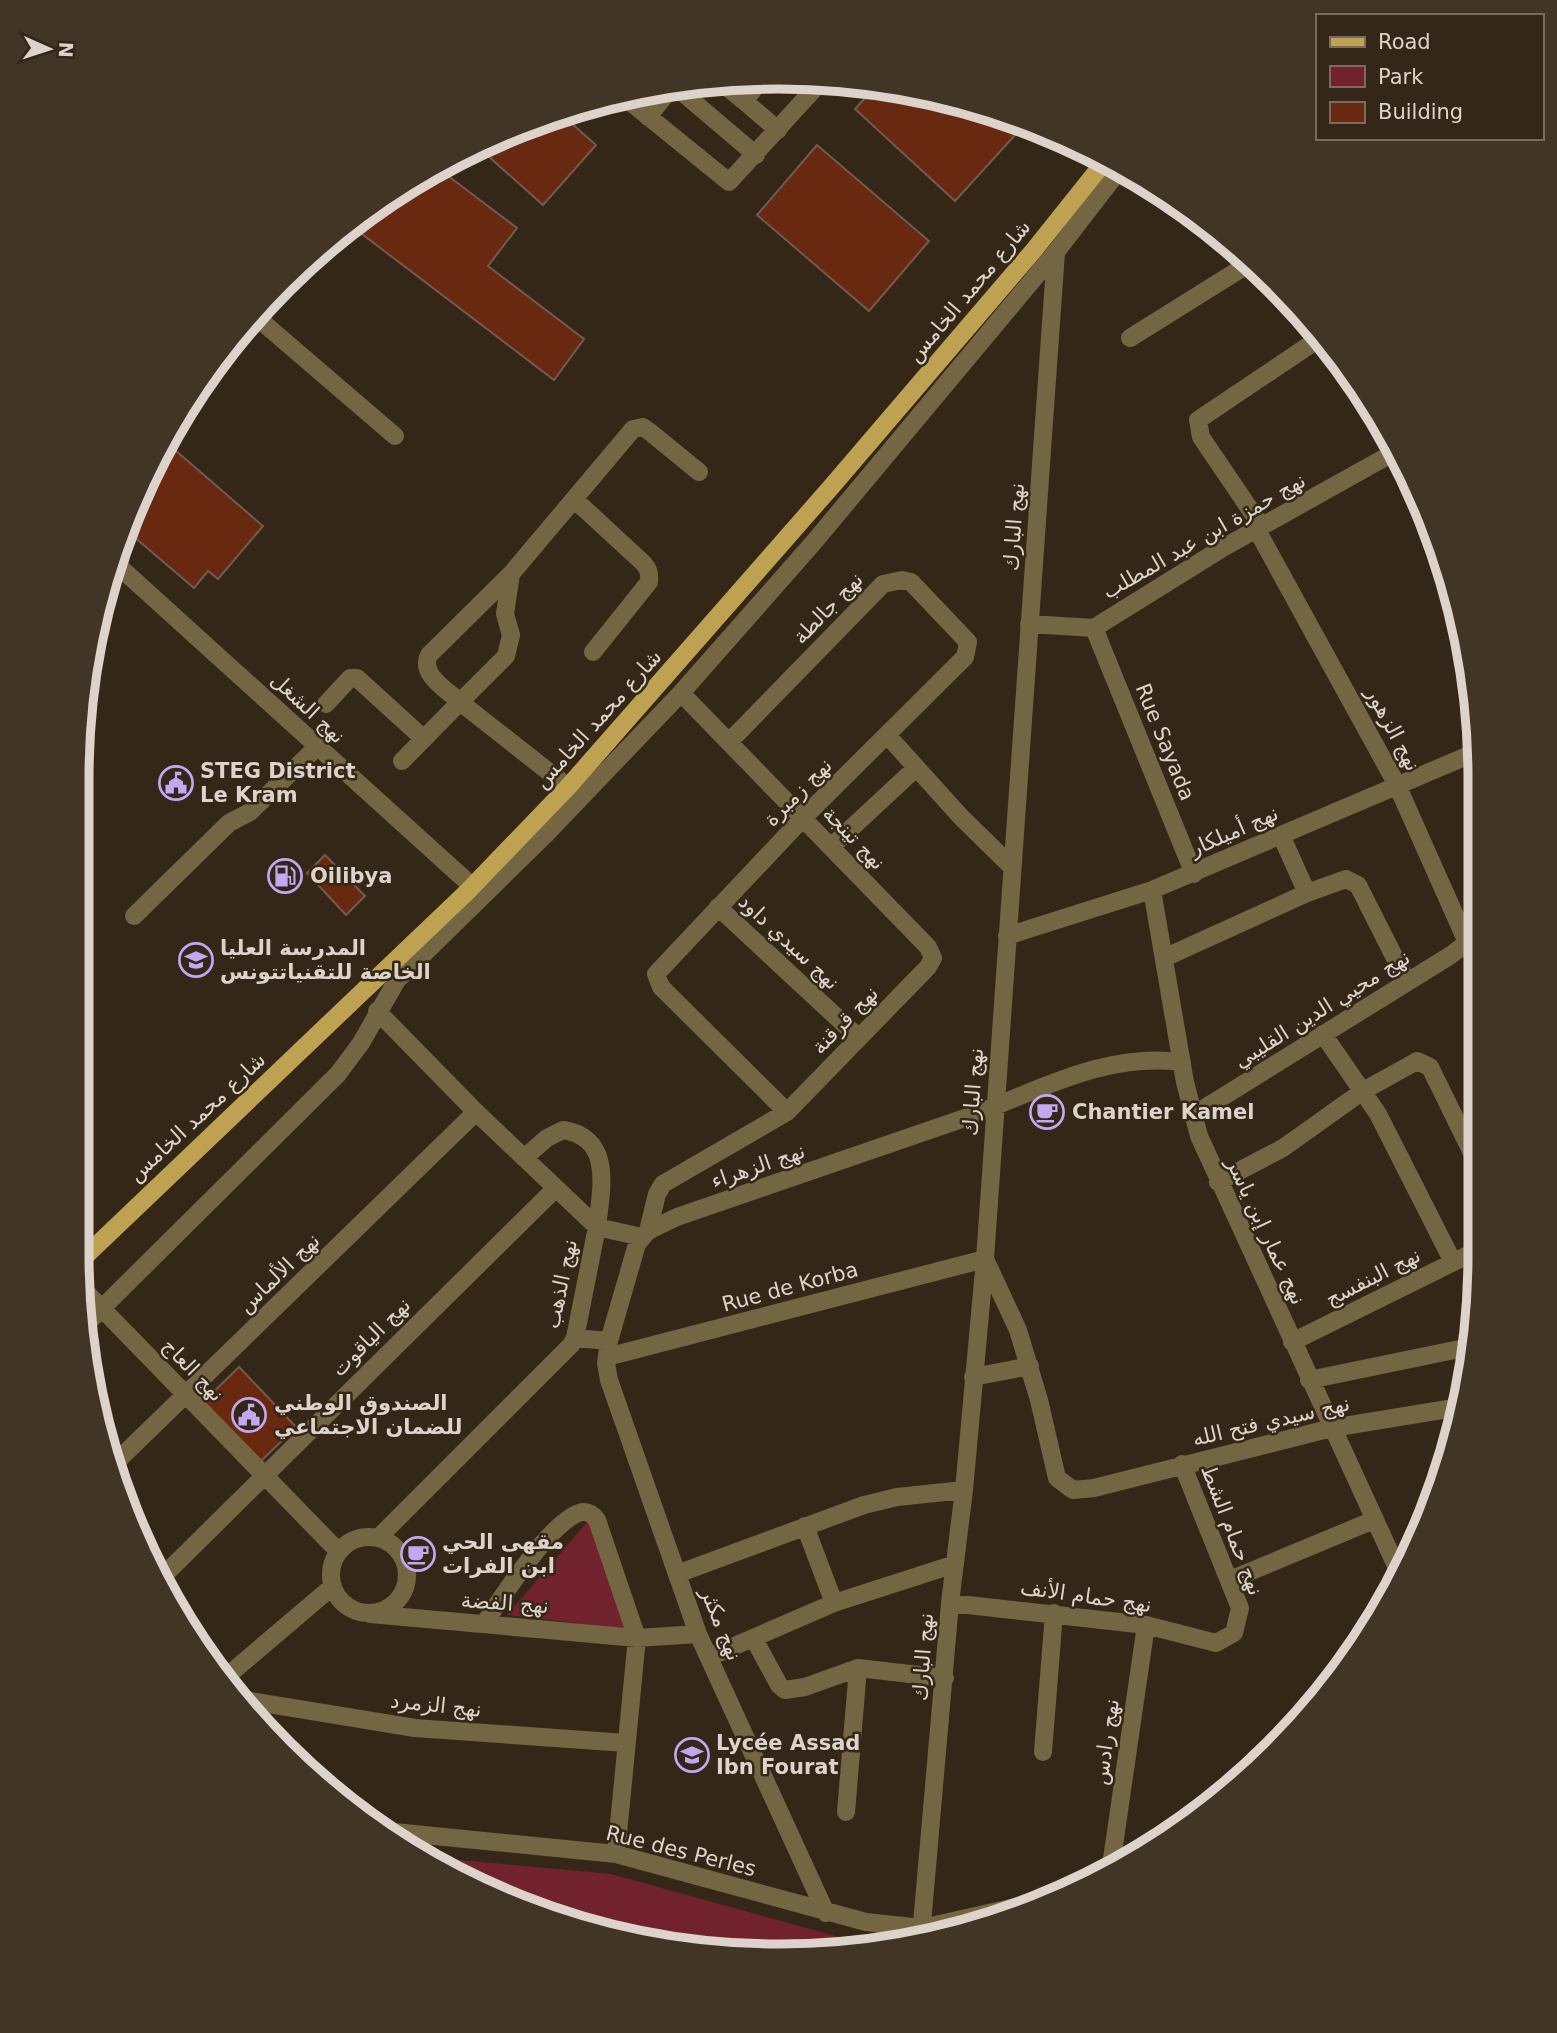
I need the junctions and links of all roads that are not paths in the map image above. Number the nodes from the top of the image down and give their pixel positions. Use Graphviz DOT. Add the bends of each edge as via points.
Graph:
graph roads {
  1 [pos="753,90"];
  2 [pos="810,90"];
  3 [pos="732,91"];
  4 [pos="684,96"];
  5 [pos="664,99"];
  6 [pos="744,101"];
  7 [pos="633,105"];
  8 [pos="648,117"];
  9 [pos="778,130"];
  10 [pos="756,155"];
  11 [pos="1099,169"];
  12 [pos="1114,177"];
  13 [pos="1056,251"];
  14 [pos="1241,268"];
  15 [pos="262,322"];
  16 [pos="1129,338"];
  17 [pos="1312,343"];
  18 [pos="395,436"];
  19 [pos="1387,457"];
  20 [pos="699,472"];
  21 [pos="575,500"];
  22 [pos="1259,528"];
  23 [pos="122,569"];
  24 [pos="511,574"];
  25 [pos="1030,624"];
  26 [pos="1094,628"];
  27 [pos="967,638"];
  28 [pos="593,652"];
  29 [pos="681,693"];
  30 [pos="460,702"];
  31 [pos="326,704"];
  32 [pos="887,735"];
  33 [pos="424,739"];
  34 [pos="730,741"];
  35 [pos="317,747"];
  36 [pos="1467,756"];
  37 [pos="402,761"];
  38 [pos="916,768"];
  39 [pos="1397,785"];
  40 [pos="568,787"];
  41 [pos="803,818"];
  42 [pos="1281,835"];
  43 [pos="831,848"];
  44 [pos="1012,867"];
  45 [pos="1194,874"];
  46 [pos="473,887"];
  47 [pos="1152,890"];
  48 [pos="1307,893"];
  49 [pos="718,907"];
  50 [pos="134,916"];
  51 [pos="1007,936"];
  52 [pos="1468,937"];
  53 [pos="1468,948"];
  54 [pos="933,958"];
  55 [pos="1164,958"];
  56 [pos="1407,982"];
  57 [pos="377,1011"];
  58 [pos="1323,1034"];
  59 [pos="859,1038"];
  60 [pos="1182,1062"];
  61 [pos="1363,1091"];
  62 [pos="995,1107"];
  63 [pos="476,1112"];
  64 [pos="787,1112"];
  65 [pos="1192,1116"];
  66 [pos="1468,1145"];
  67 [pos="524,1158"];
  68 [pos="1218,1182"];
  69 [pos="555,1189"];
  70 [pos="597,1227"];
  71 [pos="645,1234"];
  72 [pos="89,1253"];
  73 [pos="1468,1255"];
  74 [pos="985,1259"];
  75 [pos="1453,1262"];
  76 [pos="91,1296"];
  77 [pos="103,1308"];
  78 [pos="93,1318"];
  79 [pos="575,1338"];
  80 [pos="1292,1342"];
  81 [pos="608,1349"];
  82 [pos="1461,1349"];
  83 [pos="1030,1366"];
  84 [pos="973,1377"];
  85 [pos="1310,1380"];
  86 [pos="186,1395"];
  87 [pos="1450,1409"];
  88 [pos="1332,1428"];
  89 [pos="121,1458"];
  90 [pos="1182,1464"];
  91 [pos="262,1477"];
  92 [pos="964,1490"];
  93 [pos="1374,1520"];
  94 [pos="805,1526"];
  95 [pos="380,1537"];
  96 [pos="339,1552"];
  97 [pos="1395,1563"];
  98 [pos="955,1564"];
  99 [pos="167,1572"];
  100 [pos="677,1574"];
  101 [pos="1230,1580"];
  102 [pos="333,1587"];
  103 [pos="834,1603"];
  104 [pos="950,1603"];
  105 [pos="1054,1613"];
  106 [pos="370,1614"];
  107 [pos="484,1624"];
  108 [pos="1146,1625"];
  109 [pos="698,1634"];
  110 [pos="637,1639"];
  111 [pos="754,1639"];
  112 [pos="1216,1643"];
  113 [pos="709,1657"];
  114 [pos="858,1668"];
  115 [pos="231,1673"];
  116 [pos="945,1678"];
  117 [pos="257,1705"];
  118 [pos="626,1743"];
  119 [pos="1043,1752"];
  120 [pos="846,1812"];
  121 [pos="404,1833"];
  122 [pos="616,1854"];
  123 [pos="1112,1857"];
  124 [pos="826,1913"];
  125 [pos="922,1929"];
  126 [pos="917,1930"];
  1 -- 6 [label="street"];
  2 -- 9 [label="street"];
  3 -- 6 [label="street"];
  4 -- 10 [label="street"];
  5 -- 8 [label="street"];
  6 -- 9 [label="street"];
  7 -- 8 [label="street"];
  8 -- 10 [label="street" via="729,182"];
  9 -- 10 [label="street"];
  11 -- 40 [label="main road, شارع محمد الخامس" via="824,496"];
  12 -- 13 [label="street"];
  13 -- 25 [label="street, نهج البارك"];
  13 -- 29 [label="street" via="814,542"];
  14 -- 16 [label="street"];
  15 -- 18 [label="street"];
  17 -- 22 [label="street, نهج الزهور" via="1198,420 1201,437"];
  19 -- 22 [label="street, نهج حمزة ابن عبد المطلب"];
  20 -- 21 [label="street" via="643,427 633,429"];
  21 -- 24 [label="street"];
  21 -- 28 [label="street" via="648,568 650,576"];
  22 -- 26 [label="street, نهج حمزة ابن عبد المطلب"];
  22 -- 39 [label="street, نهج الزهور"];
  23 -- 35 [label="street, نهج الشغل"];
  24 -- 30 [label="street" via="505,614 511,635 506,656"];
  24 -- 30 [label="street" via="425,663 426,671"];
  25 -- 26 [label="street, نهج حمزة ابن عبد المطلب"];
  25 -- 44 [label="street, نهج البارك"];
  26 -- 45 [label="street, Rue Sayada"];
  27 -- 32 [label="street, نهج زمبرة" via="965,657"];
  27 -- 34 [label="street, نهج جالطة" via="911,582 883,584"];
  29 -- 34 [label="street, نهج تينجة"];
  29 -- 57 [label="street" via="401,976"];
  30 -- 33 [label="street"];
  30 -- 40 [label="street"];
  31 -- 33 [label="street" via="350,678 357,678"];
  32 -- 38 [label="street"];
  32 -- 41 [label="street, نهج زمبرة"];
  33 -- 37 [label="street"];
  34 -- 41 [label="street, نهج تينجة"];
  35 -- 46 [label="street, نهج الشغل"];
  35 -- 50 [label="street" via="250,812 229,823"];
  36 -- 39 [label="street, نهج أميلكار"];
  38 -- 43 [label="street"];
  38 -- 44 [label="street"];
  39 -- 42 [label="street, نهج أميلكار"];
  39 -- 52 [label="street, نهج الزهور"];
  40 -- 46 [label="main road, شارع محمد الخامس"];
  41 -- 43 [label="street, نهج تينجة"];
  41 -- 49 [label="street, نهج زمبرة"];
  42 -- 45 [label="street, نهج أميلكار"];
  42 -- 48 [label="street"];
  43 -- 54 [label="street, نهج تينجة" via="928,947"];
  44 -- 51 [label="street, نهج البارك"];
  45 -- 47 [label="street, نهج أميلكار"];
  46 -- 72 [label="main road, شارع محمد الخامس"];
  47 -- 51 [label="street, نهج أميلكار"];
  47 -- 55 [label="street, نهج عمار إبن ياسر"];
  48 -- 55 [label="street"];
  48 -- 56 [label="street" via="1340,880 1359,885"];
  49 -- 59 [label="street, نهج سيدي داود"];
  49 -- 64 [label="street, نهج زمبرة" via="656,978"];
  51 -- 62 [label="street, نهج البارك"];
  53 -- 56 [label="street, نهج محيي الدين القليبي"];
  54 -- 59 [label="street, نهج قرقنة"];
  55 -- 60 [label="street, نهج عمار إبن ياسر"];
  56 -- 58 [label="street, نهج محيي الدين القليبي"];
  57 -- 63 [label="street, نهج الذهب"];
  57 -- 77 [label="street" via="338,1074"];
  58 -- 61 [label="street"];
  58 -- 65 [label="street, نهج محيي الدين القليبي"];
  59 -- 64 [label="street, نهج قرقنة"];
  60 -- 62 [label="street, نهج الزهراء" via="1118,1062"];
  60 -- 65 [label="street, نهج عمار إبن ياسر"];
  61 -- 66 [label="street" via="1410,1062 1426,1064"];
  61 -- 68 [label="street" via="1283,1148"];
  61 -- 75 [label="street"];
  62 -- 71 [label="street, نهج الزهراء" via="677,1217"];
  62 -- 74 [label="street, نهج البارك"];
  63 -- 67 [label="street, نهج الذهب"];
  63 -- 86 [label="street, نهج الألماس"];
  64 -- 71 [label="street, نهج قرقنة" via="668,1180 657,1194"];
  65 -- 68 [label="street, نهج عمار إبن ياسر"];
  67 -- 69 [label="street, نهج الذهب"];
  67 -- 70 [label="street" via="563,1130 589,1140 601,1164"];
  68 -- 80 [label="street, نهج عمار إبن ياسر"];
  69 -- 70 [label="street, نهج الذهب"];
  69 -- 91 [label="street, نهج الياقوت"];
  70 -- 71 [label="street"];
  70 -- 79 [label="street, نهج الذهب"];
  71 -- 81 [label="street"];
  73 -- 75 [label="street, نهج البنفسج"];
  74 -- 81 [label="street, Rue de Korba"];
  74 -- 83 [label="street"];
  74 -- 84 [label="street, نهج البارك"];
  75 -- 80 [label="street, نهج البنفسج"];
  76 -- 77 [label="street, نهج العاج"];
  77 -- 78 [label="street"];
  77 -- 86 [label="street, نهج العاج"];
  79 -- 81 [label="street, Rue de Korba"];
  79 -- 95 [label="street, نهج الذهب"];
  80 -- 85 [label="street, نهج عمار إبن ياسر"];
  81 -- 100 [label="street, نهج مكثر" via="609,1380"];
  82 -- 85 [label="street"];
  83 -- 84 [label="street"];
  83 -- 90 [label="street, نهج سيدي فتح الله" via="1057,1478 1073,1490"];
  84 -- 92 [label="street, نهج البارك"];
  85 -- 88 [label="street, نهج عمار إبن ياسر"];
  86 -- 89 [label="street, نهج الألماس"];
  86 -- 91 [label="street, نهج العاج"];
  87 -- 88 [label="street, نهج سيدي فتح الله"];
  88 -- 90 [label="street, نهج سيدي فتح الله"];
  88 -- 93 [label="street, نهج عمار إبن ياسر"];
  90 -- 101 [label="street, نهج حمام الشط"];
  91 -- 96 [label="street, نهج العاج"];
  91 -- 99 [label="street, نهج الياقوت"];
  92 -- 94 [label="street" via="897,1497"];
  92 -- 98 [label="street, نهج البارك"];
  93 -- 97 [label="street, نهج عمار إبن ياسر"];
  93 -- 101 [label="street"];
  94 -- 100 [label="street"];
  94 -- 103 [label="street"];
  95 -- 96 [label="street" via="357,1538"];
  95 -- 106 [label="street" via="398,1549 408,1569 406,1591 391,1608"];
  96 -- 102 [label="street" via="332,1568"];
  98 -- 103 [label="street"];
  98 -- 104 [label="street, نهج البارك"];
  100 -- 109 [label="street, نهج مكثر"];
  101 -- 112 [label="street, نهج حمام الشط" via="1240,1608 1239,1623 1234,1633"];
  102 -- 106 [label="street" via="351,1609"];
  102 -- 115 [label="street"];
  103 -- 111 [label="street"];
  104 -- 105 [label="street, نهج حمام الأنف"];
  104 -- 116 [label="street, نهج البارك"];
  105 -- 108 [label="street, نهج حمام الأنف"];
  105 -- 119 [label="street"];
  106 -- 107 [label="street, نهج الفضة"];
  107 -- 110 [label="street, نهج الفضة"];
  107 -- 110 [label="street" via="531,1555 574,1515 584,1512 597,1520"];
  108 -- 112 [label="street, نهج حمام الأنف"];
  108 -- 123 [label="street, نهج رادس"];
  109 -- 110 [label="street, نهج الفضة"];
  109 -- 113 [label="street, نهج مكثر"];
  110 -- 118 [label="street"];
  111 -- 113 [label="street"];
  111 -- 114 [label="street" via="785,1690"];
  113 -- 124 [label="street, نهج مكثر"];
  114 -- 116 [label="street"];
  114 -- 120 [label="street"];
  116 -- 125 [label="street, نهج البارك"];
  117 -- 118 [label="street, نهج الزمرد" via="415,1728"];
  118 -- 122 [label="street"];
  121 -- 122 [label="street, Rue des Perles"];
  122 -- 124 [label="street, Rue des Perles"];
  124 -- 126 [label="street, Rue des Perles"];
}
